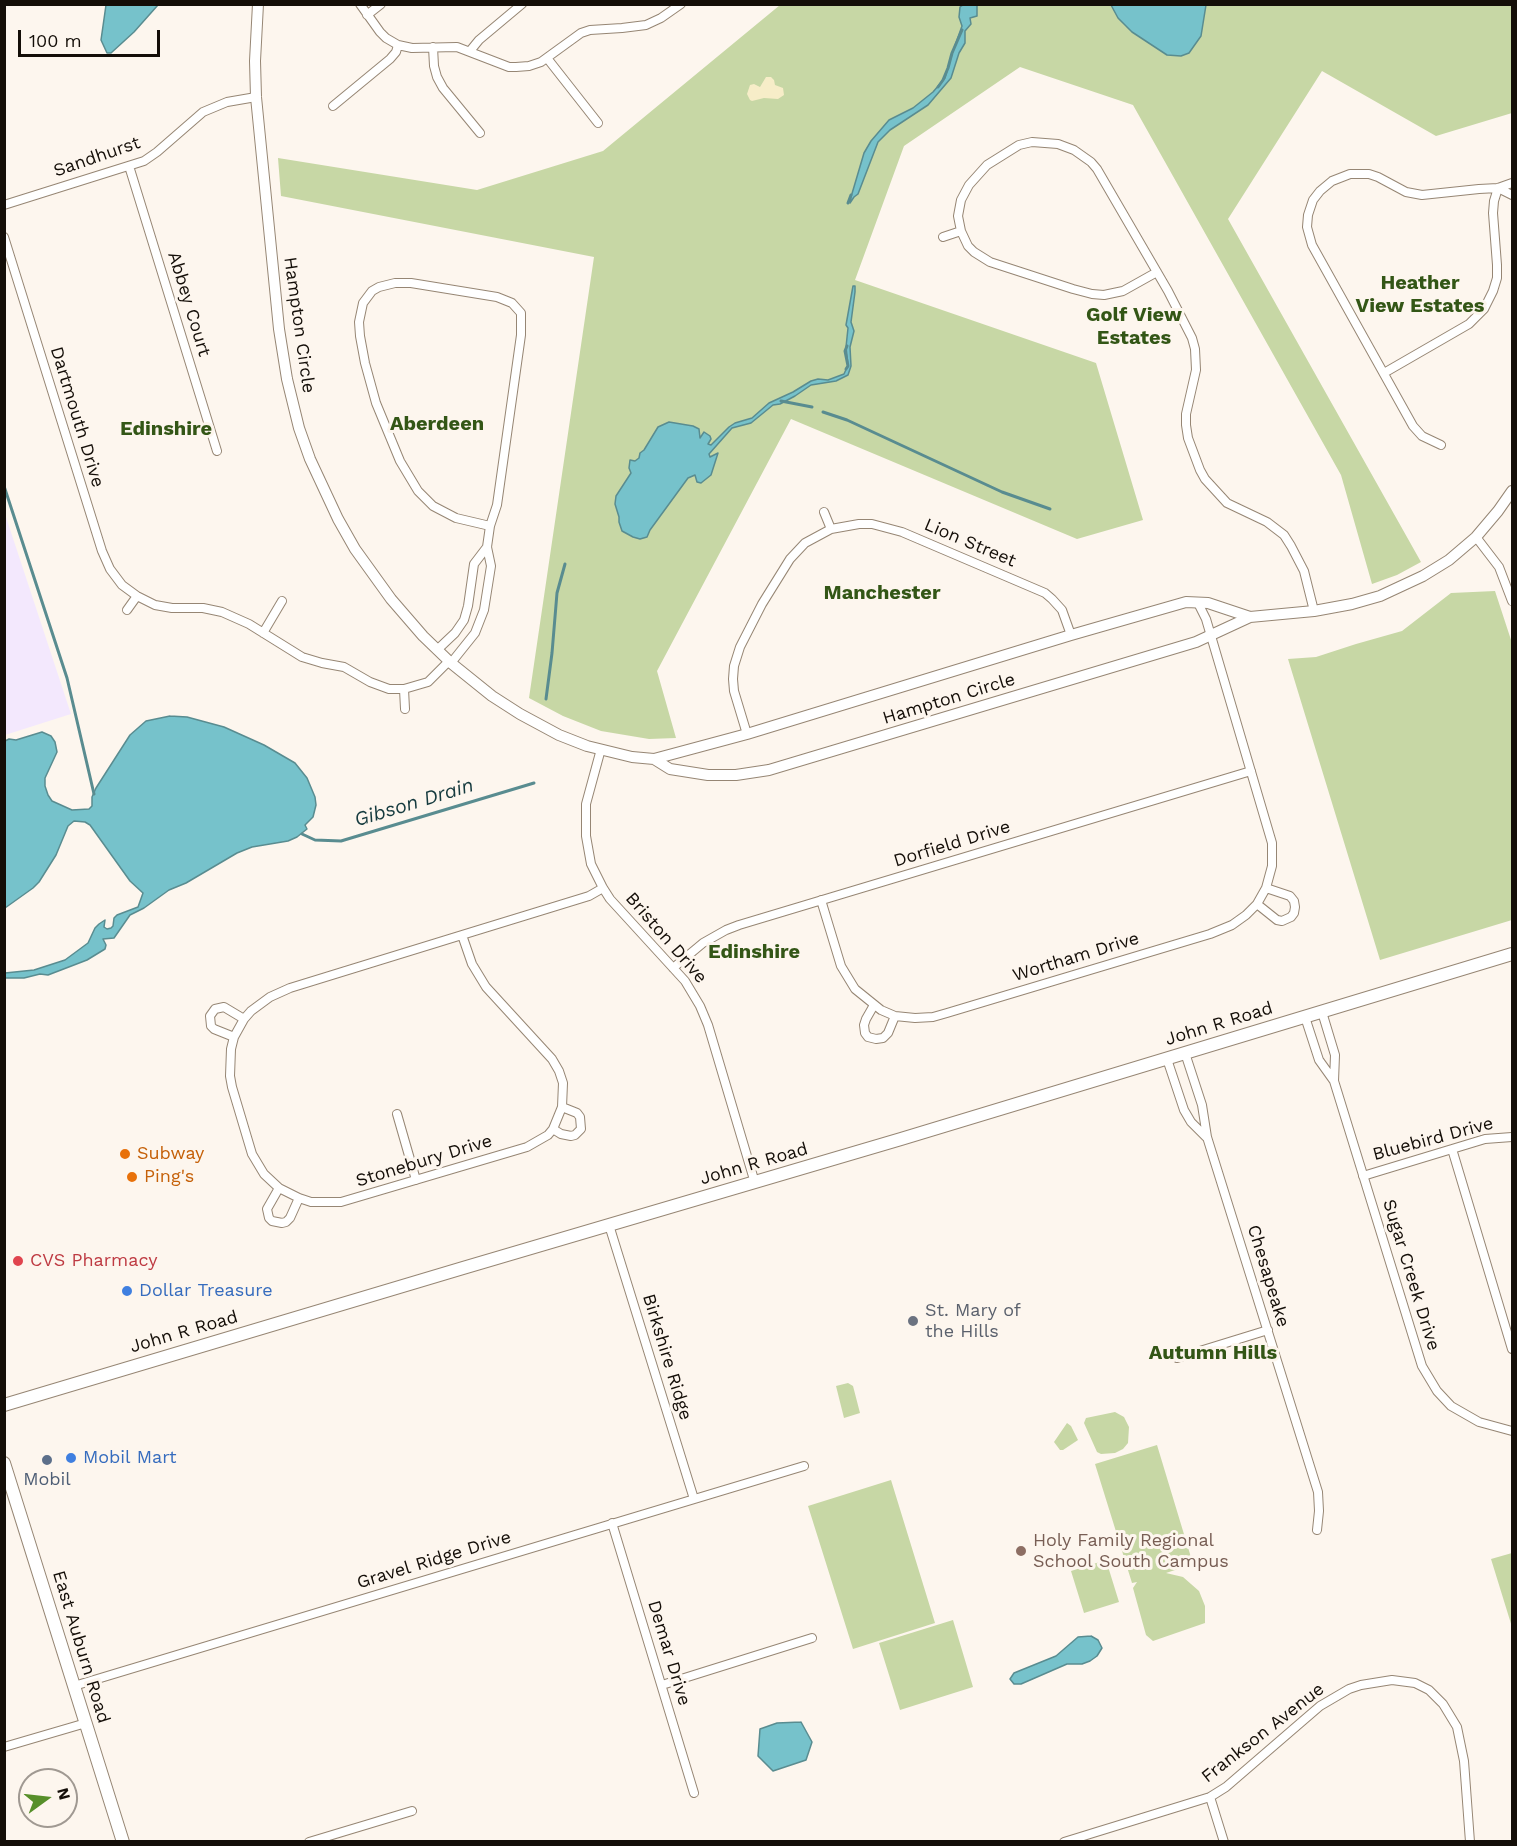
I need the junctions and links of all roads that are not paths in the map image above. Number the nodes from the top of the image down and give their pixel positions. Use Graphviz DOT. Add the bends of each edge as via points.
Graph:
graph roads {
  1 [pos="258,4"];
  2 [pos="360,4"];
  3 [pos="381,4"];
  4 [pos="522,4"];
  5 [pos="681,4"];
  6 [pos="367,15"];
  7 [pos="398,45"];
  8 [pos="432,47"];
  9 [pos="470,51"];
  10 [pos="547,58"];
  11 [pos="256,97"];
  12 [pos="333,106"];
  13 [pos="598,123"];
  14 [pos="480,133"];
  15 [pos="129,166"];
  16 [pos="1512,183"];
  17 [pos="1498,188"];
  18 [pos="1512,195"];
  19 [pos="4,205"];
  20 [pos="961,231"];
  21 [pos="4,237"];
  22 [pos="943,237"];
  23 [pos="1157,272"];
  24 [pos="1384,372"];
  25 [pos="1441,445"];
  26 [pos="217,451"];
  27 [pos="1512,491"];
  28 [pos="824,512"];
  29 [pos="490,526"];
  30 [pos="831,529"];
  31 [pos="1476,537"];
  32 [pos="487,547"];
  33 [pos="137,596"];
  34 [pos="282,601"];
  35 [pos="1512,601"];
  36 [pos="1198,603"];
  37 [pos="468,606"];
  38 [pos="127,610"];
  39 [pos="484,610"];
  40 [pos="1314,611"];
  41 [pos="1250,617"];
  42 [pos="263,633"];
  43 [pos="1071,635"];
  44 [pos="1210,636"];
  45 [pos="437,650"];
  46 [pos="450,662"];
  47 [pos="404,689"];
  48 [pos="405,709"];
  49 [pos="747,734"];
  50 [pos="601,749"];
  51 [pos="654,759"];
  52 [pos="1251,771"];
  53 [pos="603,888"];
  54 [pos="1266,888"];
  55 [pos="821,900"];
  56 [pos="1257,904"];
  57 [pos="462,934"];
  58 [pos="1512,954"];
  59 [pos="673,968"];
  60 [pos="874,1005"];
  61 [pos="1322,1012"];
  62 [pos="895,1016"];
  63 [pos="1305,1017"];
  64 [pos="244,1019"];
  65 [pos="234,1037"];
  66 [pos="1185,1053"];
  67 [pos="1167,1059"];
  68 [pos="1334,1081"];
  69 [pos="562,1107"];
  70 [pos="397,1114"];
  71 [pos="553,1129"];
  72 [pos="1207,1137"];
  73 [pos="1512,1137"];
  74 [pos="1452,1149"];
  75 [pos="1363,1176"];
  76 [pos="416,1180"];
  77 [pos="755,1183"];
  78 [pos="279,1188"];
  79 [pos="299,1198"];
  80 [pos="609,1225"];
  81 [pos="1268,1330"];
  82 [pos="1512,1348"];
  83 [pos="1177,1358"];
  84 [pos="4,1405"];
  85 [pos="1512,1431"];
  86 [pos="4,1463"];
  87 [pos="804,1466"];
  88 [pos="694,1499"];
  89 [pos="612,1524"];
  90 [pos="1317,1530"];
  91 [pos="812,1638"];
  92 [pos="662,1684"];
  93 [pos="74,1686"];
  94 [pos="86,1723"];
  95 [pos="4,1747"];
  96 [pos="694,1793"];
  97 [pos="1210,1797"];
  98 [pos="412,1811"];
  99 [pos="123,1842"];
  100 [pos="309,1842"];
  101 [pos="1064,1842"];
  102 [pos="1224,1842"];
  103 [pos="1470,1842"];
  1 -- 11 [label="street, Hampton Circle"];
  2 -- 6 [label="street"];
  3 -- 6 [label="street"];
  4 -- 9 [label="street"];
  5 -- 10 [label="street" via="645,25 581,33"];
  6 -- 7 [label="street" via="386,38"];
  7 -- 8 [label="street"];
  7 -- 12 [label="street" via="390,59"];
  8 -- 9 [label="street"];
  8 -- 14 [label="street" via="443,88"];
  9 -- 10 [label="street" via="516,68"];
  10 -- 13 [label="street"];
  11 -- 15 [label="street, Sandhurst" via="202,112 157,152"];
  11 -- 45 [label="street, Hampton Circle" via="281,345 299,428 322,487 355,549 390,599"];
  15 -- 19 [label="street, Sandhurst"];
  15 -- 26 [label="street, Abbey Court"];
  16 -- 17 [label="street"];
  17 -- 18 [label="street"];
  17 -- 24 [label="street" via="1493,213 1497,278 1484,309 1468,324"];
  17 -- 24 [label="street" via="1414,195 1369,174 1350,174 1332,181 1313,200 1307,227 1312,245"];
  20 -- 22 [label="street"];
  20 -- 23 [label="street" via="968,246 990,262 1092,294 1123,291"];
  20 -- 23 [label="street" via="961,200 987,165 1019,145 1058,144 1091,162"];
  21 -- 33 [label="street, Dartmouth Drive" via="102,550 117,579"];
  23 -- 40 [label="street" via="1195,349 1196,370 1186,425 1200,470 1227,503 1267,522 1284,535 1304,571"];
  24 -- 25 [label="street" via="1413,426 1422,436"];
  27 -- 31 [label="street, Hampton Circle"];
  28 -- 30 [label="street"];
  29 -- 29 [label="street" via="497,505 521,335 520,313 512,303 497,297 411,283 379,287 363,303 360,336 376,403 400,461 417,491 433,506 456,518"];
  29 -- 32 [label="street"];
  30 -- 43 [label="street, Lion Street" via="872,524 895,530 1045,593 1062,610"];
  30 -- 49 [label="street, Lion Street" via="805,543 790,559 741,647 733,680"];
  31 -- 35 [label="street" via="1499,567"];
  31 -- 40 [label="street, Hampton Circle" via="1449,560 1408,584 1380,596"];
  32 -- 37 [label="street" via="474,564"];
  32 -- 39 [label="street" via="491,566"];
  33 -- 38 [label="street"];
  33 -- 42 [label="street, Dartmouth Drive" via="165,607 222,612"];
  34 -- 42 [label="street"];
  36 -- 41 [label="street, Hampton Circle"];
  36 -- 43 [label="street, Hampton Circle" via="1186,602"];
  36 -- 44 [label="street, Wortham Drive"];
  37 -- 39 [label="street"];
  37 -- 45 [label="street" via="460,627"];
  39 -- 46 [label="street" via="475,633"];
  40 -- 41 [label="street, Hampton Circle"];
  41 -- 44 [label="street, Hampton Circle"];
  42 -- 47 [label="street, Dartmouth Drive" via="302,657 344,667 381,687"];
  43 -- 49 [label="street, Hampton Circle"];
  44 -- 51 [label="street, Hampton Circle" via="759,772 698,774 670,769"];
  44 -- 52 [label="street, Wortham Drive"];
  45 -- 46 [label="street, Hampton Circle"];
  46 -- 47 [label="street" via="428,682"];
  46 -- 50 [label="street, Hampton Circle" via="520,714 559,735"];
  47 -- 48 [label="street"];
  49 -- 51 [label="street, Hampton Circle"];
  50 -- 51 [label="street, Hampton Circle"];
  50 -- 53 [label="street, Briston Drive" via="585,821 591,864"];
  52 -- 54 [label="street, Wortham Drive" via="1272,843 1272,866"];
  52 -- 55 [label="street, Dorfield Drive"];
  53 -- 57 [label="street, Stonebury Drive" via="589,896"];
  53 -- 59 [label="street, Briston Drive"];
  54 -- 56 [label="street, Wortham Drive"];
  54 -- 56 [label="street" via="1290,896 1294,913 1277,920"];
  55 -- 59 [label="street, Dorfield Drive" via="726,930"];
  55 -- 60 [label="street, Wortham Drive" via="844,974"];
  56 -- 62 [label="street, Wortham Drive" via="1232,925 1210,934 939,1015"];
  57 -- 64 [label="street, Stonebury Drive" via="280,992"];
  57 -- 69 [label="street" via="472,964 486,987 559,1071"];
  58 -- 61 [label="main road, John R Road"];
  59 -- 77 [label="street, Briston Drive" via="694,994 704,1015"];
  60 -- 62 [label="street, Wortham Drive"];
  60 -- 62 [label="street" via="864,1025 868,1037 883,1038"];
  61 -- 63 [label="main road, John R Road"];
  61 -- 68 [label="street, Sugar Creek Drive" via="1335,1055"];
  63 -- 66 [label="main road, John R Road"];
  63 -- 68 [label="street, Sugar Creek Drive" via="1319,1060"];
  64 -- 65 [label="street, Stonebury Drive"];
  64 -- 65 [label="street" via="224,1007 215,1009 210,1016 214,1029"];
  65 -- 78 [label="street, Stonebury Drive" via="230,1076 249,1146 264,1174"];
  66 -- 67 [label="main road, John R Road"];
  66 -- 72 [label="street, Chesapeake" via="1202,1105"];
  67 -- 72 [label="street, Chesapeake" via="1184,1110"];
  67 -- 77 [label="main road, John R Road"];
  68 -- 75 [label="street, Sugar Creek Drive"];
  69 -- 71 [label="street"];
  69 -- 71 [label="street" via="577,1113 581,1129 571,1136"];
  70 -- 76 [label="street"];
  71 -- 76 [label="street, Stonebury Drive" via="527,1147"];
  72 -- 81 [label="street, Chesapeake"];
  73 -- 74 [label="street, Bluebird Drive" via="1485,1139"];
  74 -- 75 [label="street, Bluebird Drive"];
  74 -- 82 [label="street"];
  75 -- 85 [label="street, Sugar Creek Drive" via="1427,1378 1442,1398 1463,1414 1491,1427"];
  76 -- 79 [label="street, Stonebury Drive" via="341,1202"];
  77 -- 80 [label="main road, John R Road"];
  78 -- 79 [label="street, Stonebury Drive"];
  78 -- 79 [label="street" via="267,1209 272,1221 286,1222"];
  80 -- 84 [label="main road, John R Road"];
  80 -- 88 [label="street, Birkshire Ridge"];
  81 -- 83 [label="street"];
  81 -- 90 [label="street, Chesapeake" via="1318,1492"];
  86 -- 93 [label="main road, East Auburn Road"];
  87 -- 88 [label="street, Gravel Ridge Drive"];
  88 -- 89 [label="street, Gravel Ridge Drive"];
  89 -- 92 [label="street, Demar Drive"];
  89 -- 93 [label="street, Gravel Ridge Drive"];
  91 -- 92 [label="street"];
  92 -- 96 [label="street, Demar Drive"];
  93 -- 94 [label="main road, East Auburn Road"];
  94 -- 95 [label="street"];
  94 -- 99 [label="main road, East Auburn Road"];
  97 -- 101 [label="street, Frankson Avenue"];
  97 -- 102 [label="street"];
  97 -- 103 [label="street, Frankson Avenue" via="1334,1697 1374,1682 1407,1681 1434,1694 1457,1726"];
  98 -- 100 [label="street"];
}
